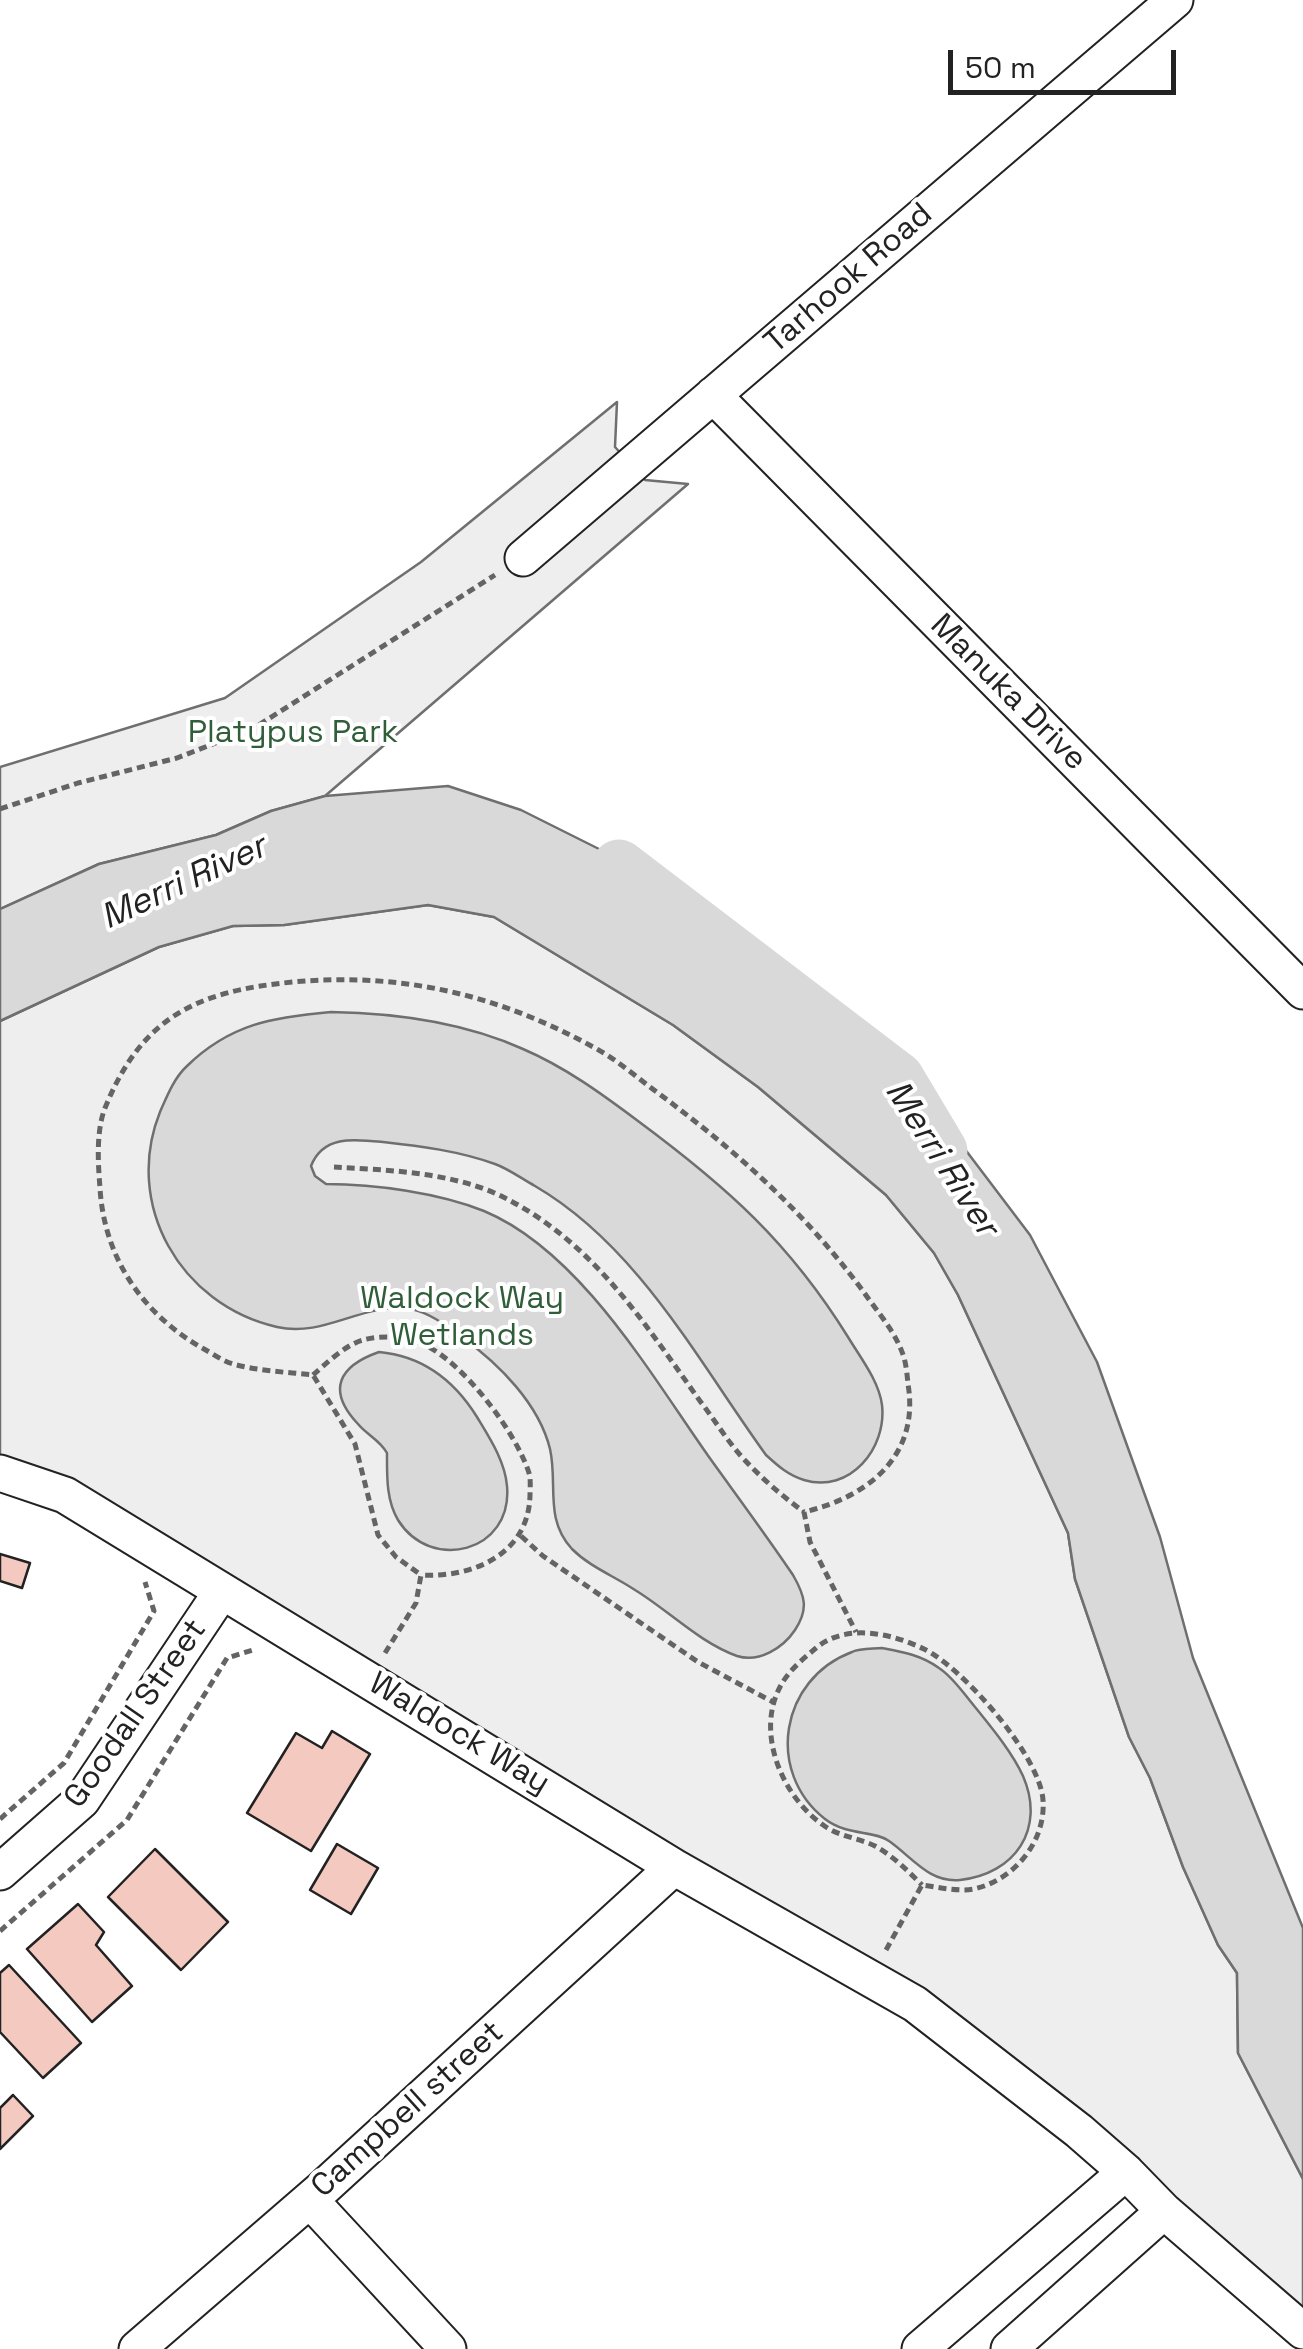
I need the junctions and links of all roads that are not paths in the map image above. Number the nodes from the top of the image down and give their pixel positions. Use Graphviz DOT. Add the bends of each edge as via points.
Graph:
graph roads {
  1 [pos="1175,0"];
  2 [pos="714,395"];
  3 [pos="523,558"];
  4 [pos="1303,991"];
  5 [pos="0,1473"];
  6 [pos="222,1591"];
  7 [pos="674,1867"];
  8 [pos="0,1872"];
  9 [pos="1126,2172"];
  10 [pos="310,2200"];
  11 [pos="1164,2211"];
  12 [pos="1303,2332"];
  13 [pos="137,2349"];
  14 [pos="448,2349"];
  15 [pos="920,2349"];
  16 [pos="1009,2349"];
  1 -- 2 [label="street, Tarhook Road"];
  2 -- 3 [label="street, Tarhook Road"];
  2 -- 4 [label="street, Manuka Drive"];
  5 -- 6 [label="street, Waldock Way" via="65,1495"];
  6 -- 7 [label="street, Waldock Way"];
  6 -- 8 [label="street, Goodall Street" via="82,1800"];
  7 -- 9 [label="street, Waldock Way" via="915,2004"];
  7 -- 10 [label="street, Campbell street"];
  9 -- 11 [label="street, Waldock Way"];
  9 -- 15 [label="street"];
  10 -- 13 [label="street, Campbell street"];
  10 -- 14 [label="street"];
  11 -- 12 [label="street, Waldock Way"];
  11 -- 16 [label="street"];
}
